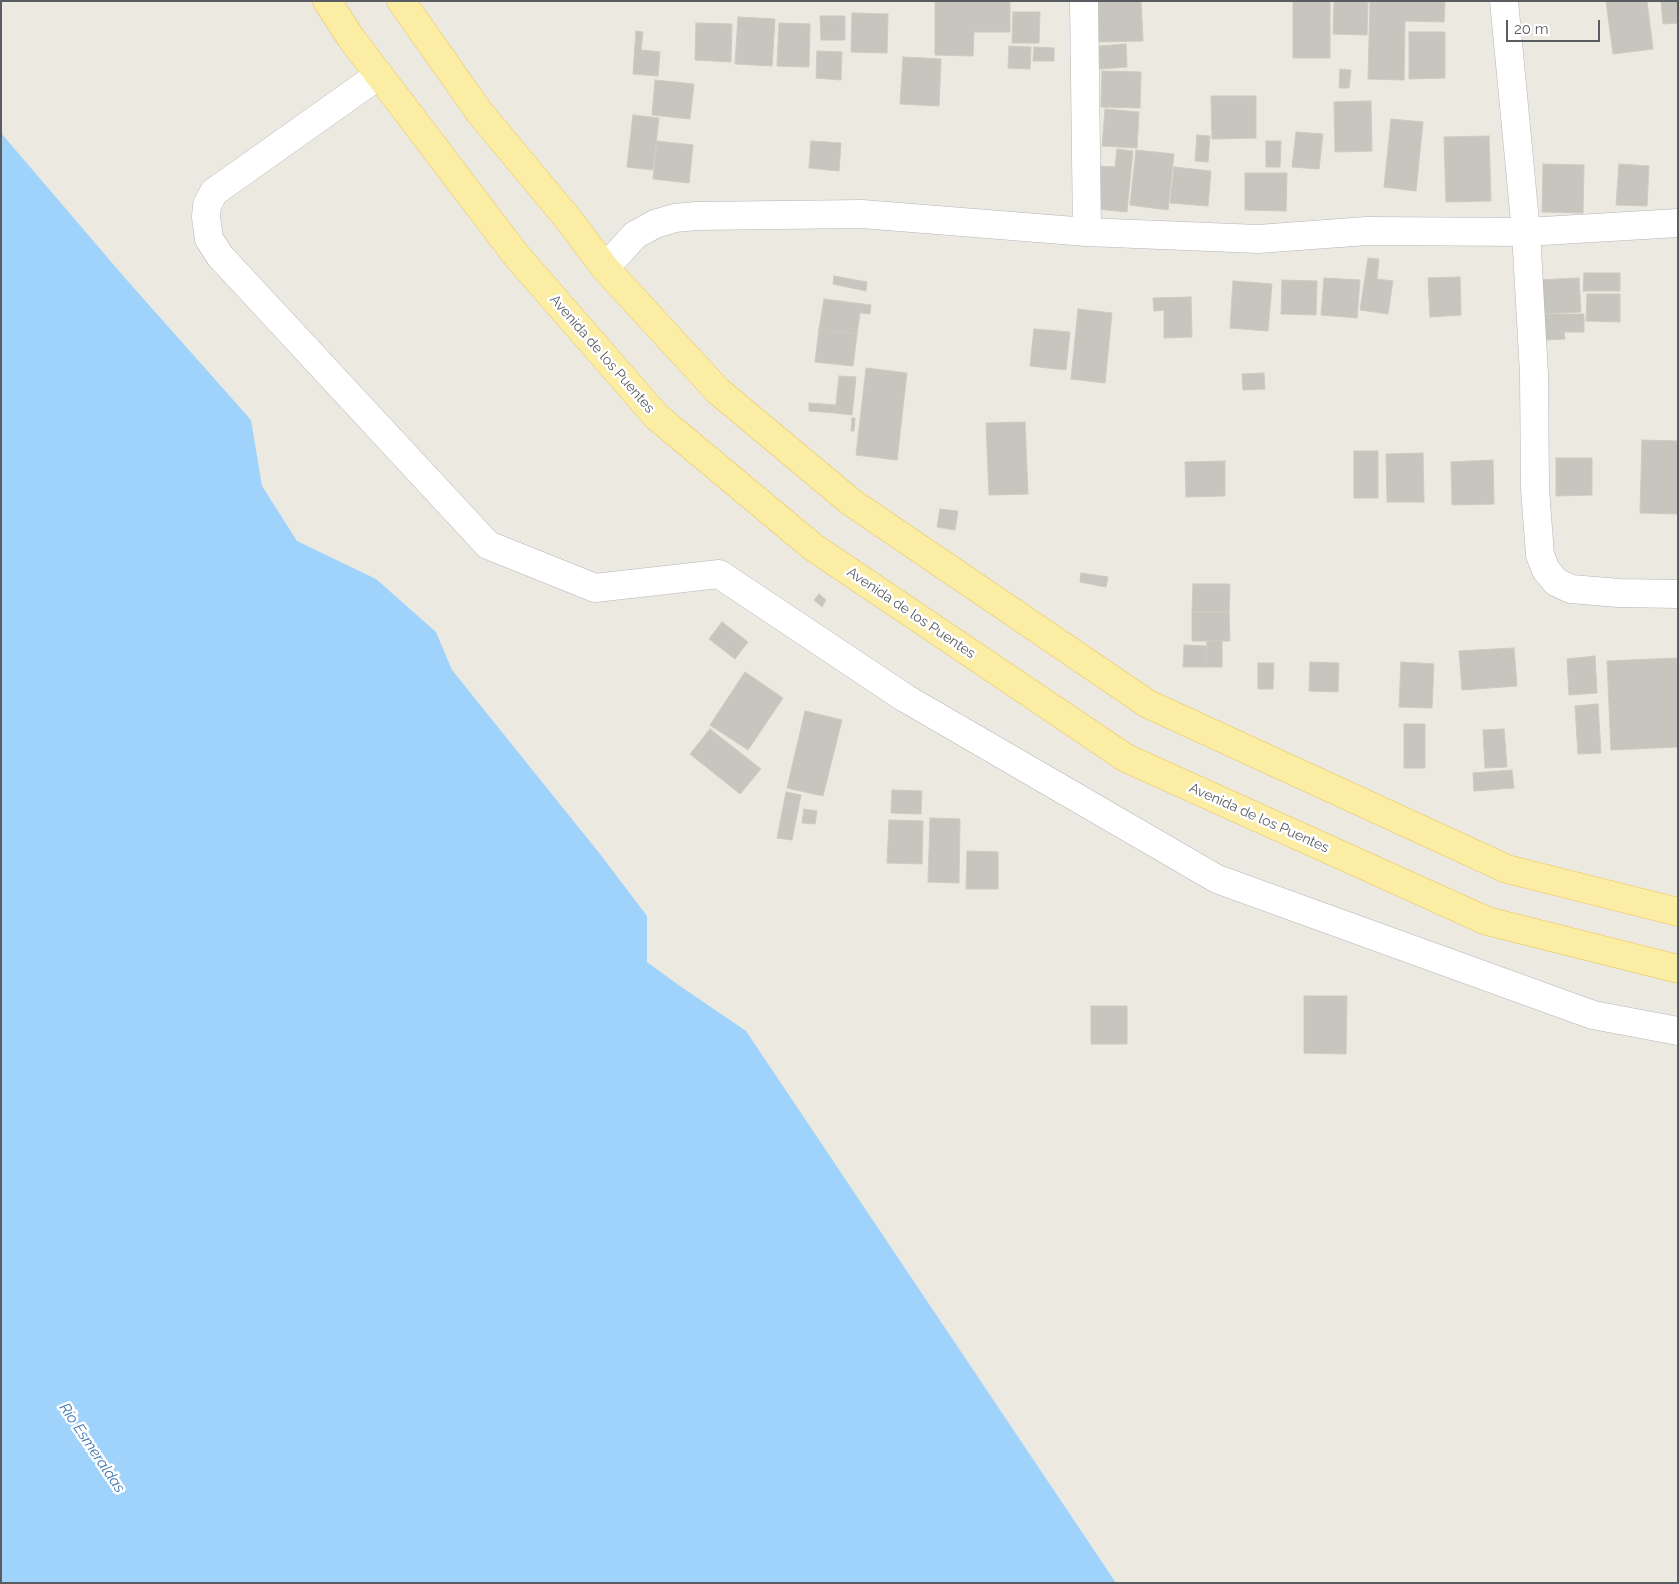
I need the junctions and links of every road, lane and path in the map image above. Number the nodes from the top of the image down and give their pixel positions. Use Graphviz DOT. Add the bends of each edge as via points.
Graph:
graph roads {
  1 [pos="327,1"];
  2 [pos="401,1"];
  3 [pos="1084,1"];
  4 [pos="1504,1"];
  5 [pos="379,75"];
  6 [pos="1678,223"];
  7 [pos="1087,232"];
  8 [pos="1526,232"];
  9 [pos="605,268"];
  10 [pos="1678,594"];
  11 [pos="1678,912"];
  12 [pos="1678,969"];
  13 [pos="1678,1031"];
  1 -- 5 [label="main road, Avenida de los Puentes"];
  2 -- 9 [label="main road" via="480,113"];
  3 -- 7 [label="street"];
  4 -- 8 [label="street"];
  5 -- 12 [label="main road, Avenida de los Puentes" via="516,255 657,417 813,547 1126,758 1487,921"];
  5 -- 13 [label="street" via="214,192 207,205 209,239 220,256 488,545 595,588 719,574 905,698 1217,879 1593,1015"];
  6 -- 8 [label="street"];
  7 -- 8 [label="street" via="1258,239 1367,231"];
  7 -- 9 [label="street" via="862,214 696,216 655,224 635,234"];
  8 -- 10 [label="street" via="1534,374 1535,489 1540,555 1546,570 1556,582 1571,589"];
  9 -- 11 [label="main road" via="718,392 851,502 1148,704 1507,869"];
}
